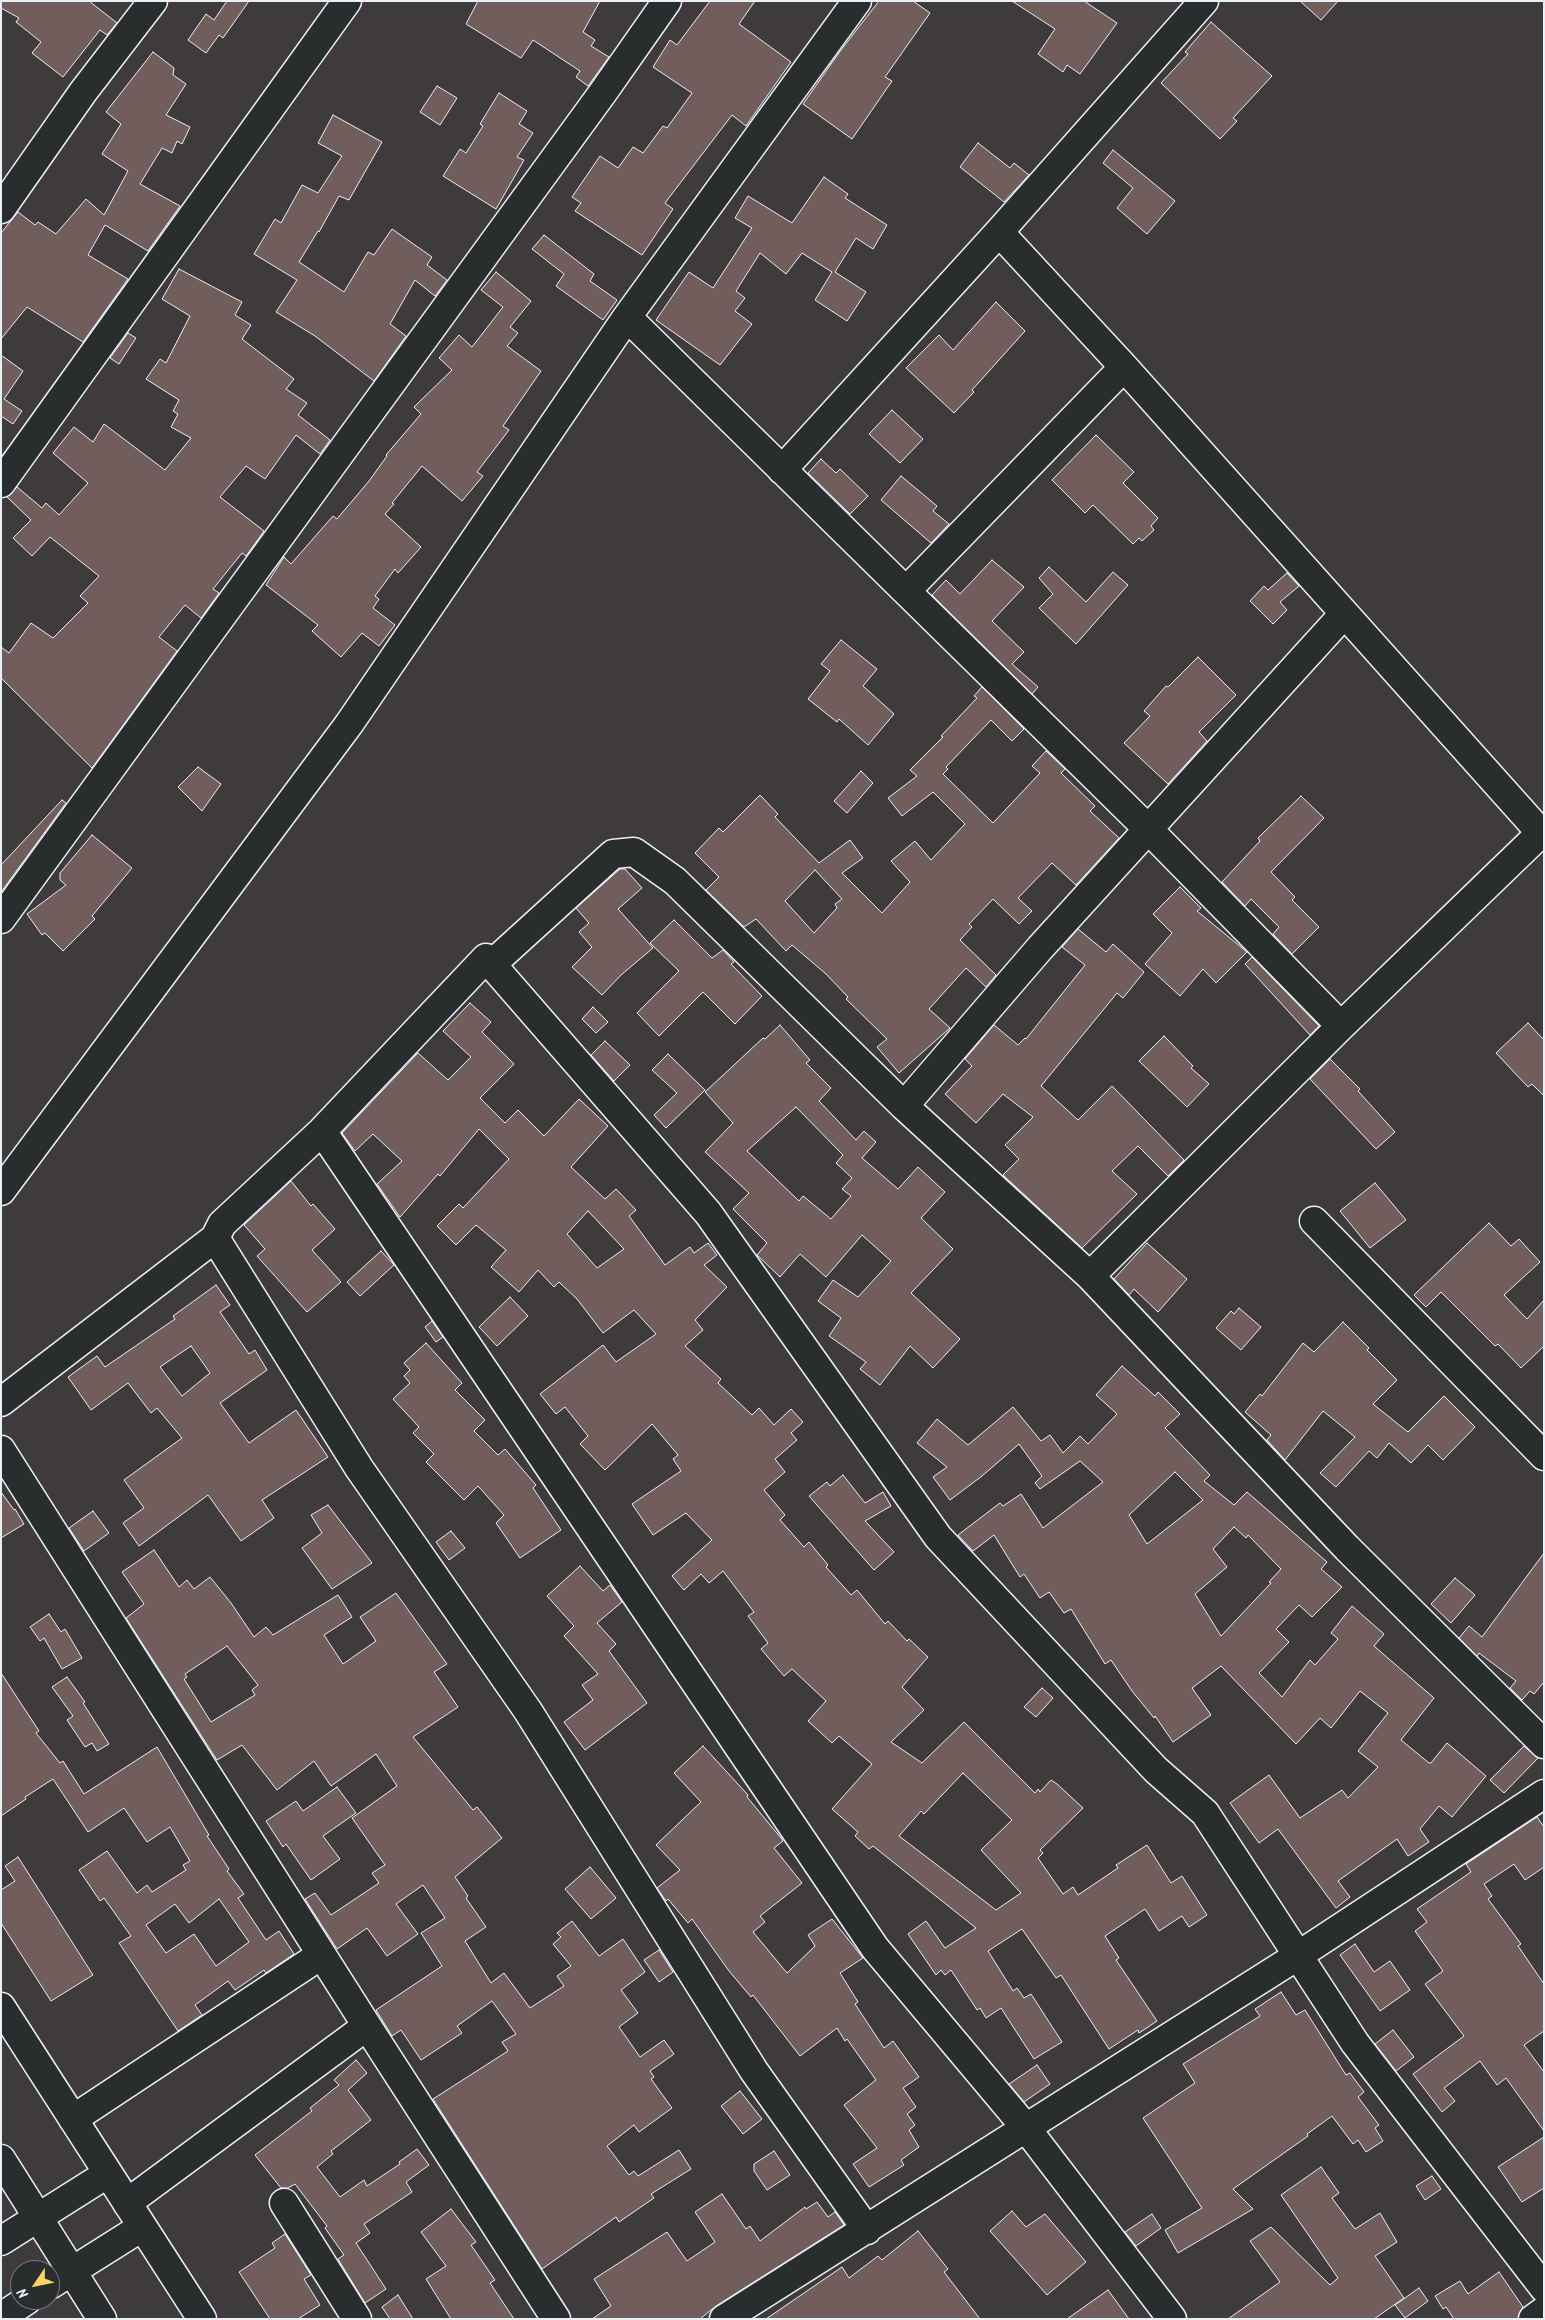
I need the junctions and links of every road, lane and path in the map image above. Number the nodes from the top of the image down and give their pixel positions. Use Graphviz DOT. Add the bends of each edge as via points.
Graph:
graph roads {
  1 [pos="153,1"];
  2 [pos="347,1"];
  3 [pos="667,1"];
  4 [pos="857,1"];
  5 [pos="1204,1"];
  6 [pos="1,209"];
  7 [pos="999,232"];
  8 [pos="627,317"];
  9 [pos="1124,367"];
  10 [pos="782,470"];
  11 [pos="1,483"];
  12 [pos="906,591"];
  13 [pos="1344,614"];
  14 [pos="1147,828"];
  15 [pos="1540,840"];
  16 [pos="4,910"];
  17 [pos="492,964"];
  18 [pos="1341,1026"];
  19 [pos="904,1106"];
  20 [pos="322,1131"];
  21 [pos="1,1191"];
  22 [pos="1314,1220"];
  23 [pos="215,1238"];
  24 [pos="1090,1276"];
  25 [pos="1,1402"];
  26 [pos="1,1450"];
  27 [pos="1544,1456"];
  28 [pos="1544,1744"];
  29 [pos="1544,1794"];
  30 [pos="322,1955"];
  31 [pos="1298,1955"];
  32 [pos="1,2007"];
  33 [pos="367,2026"];
  34 [pos="73,2119"];
  35 [pos="1026,2128"];
  36 [pos="1,2159"];
  37 [pos="108,2174"];
  38 [pos="127,2203"];
  39 [pos="284,2203"];
  40 [pos="39,2218"];
  41 [pos="142,2227"];
  42 [pos="867,2230"];
  43 [pos="1,2241"];
  44 [pos="61,2278"];
  45 [pos="1544,2288"];
  46 [pos="12,2310"];
  47 [pos="1544,2311"];
  48 [pos="1,2317"];
  49 [pos="102,2319"];
  50 [pos="202,2319"];
  51 [pos="357,2319"];
  52 [pos="556,2319"];
  53 [pos="724,2319"];
  54 [pos="1172,2319"];
  55 [pos="1533,2319"];
  1 -- 6 [label="street" via="83,92"];
  2 -- 11 [label="street"];
  3 -- 16 [label="street"];
  4 -- 8 [label="street"];
  5 -- 7 [label="street"];
  7 -- 9 [label="street"];
  7 -- 10 [label="street"];
  8 -- 10 [label="street"];
  8 -- 21 [label="street" via="349,724"];
  9 -- 12 [label="street"];
  9 -- 13 [label="street"];
  10 -- 12 [label="street"];
  12 -- 14 [label="street"];
  13 -- 14 [label="street"];
  13 -- 15 [label="street"];
  14 -- 18 [label="street"];
  14 -- 19 [label="street"];
  15 -- 18 [label="street"];
  17 -- 19 [label="street" via="613,854 634,852 676,882"];
  17 -- 20 [label="street" via="486,958"];
  17 -- 31 [label="street" via="708,1213 938,1537 1156,1770 1205,1813"];
  18 -- 24 [label="street"];
  19 -- 24 [label="street"];
  20 -- 23 [label="street" via="222,1224"];
  20 -- 35 [label="street" via="876,1948"];
  22 -- 27 [label="street"];
  23 -- 25 [label="street"];
  23 -- 42 [label="street" via="359,1468 528,1711 754,2071"];
  24 -- 28 [label="street" via="1347,1548"];
  26 -- 30 [label="street"];
  29 -- 31 [label="street"];
  30 -- 33 [label="street"];
  30 -- 34 [label="street"];
  31 -- 35 [label="street"];
  31 -- 45 [label="street" via="1355,2043"];
  32 -- 34 [label="street"];
  33 -- 38 [label="street"];
  33 -- 52 [label="street"];
  34 -- 37 [label="street"];
  35 -- 42 [label="street"];
  35 -- 54 [label="street"];
  36 -- 40 [label="street"];
  37 -- 38 [label="street"];
  37 -- 40 [label="street"];
  38 -- 41 [label="street"];
  39 -- 51 [label="street"];
  40 -- 43 [label="street"];
  40 -- 44 [label="street"];
  41 -- 44 [label="street"];
  41 -- 50 [label="street"];
  42 -- 53 [label="street"];
  44 -- 49 [label="street"];
  46 -- 48 [label="street"];
  47 -- 55 [label="street"];
}
